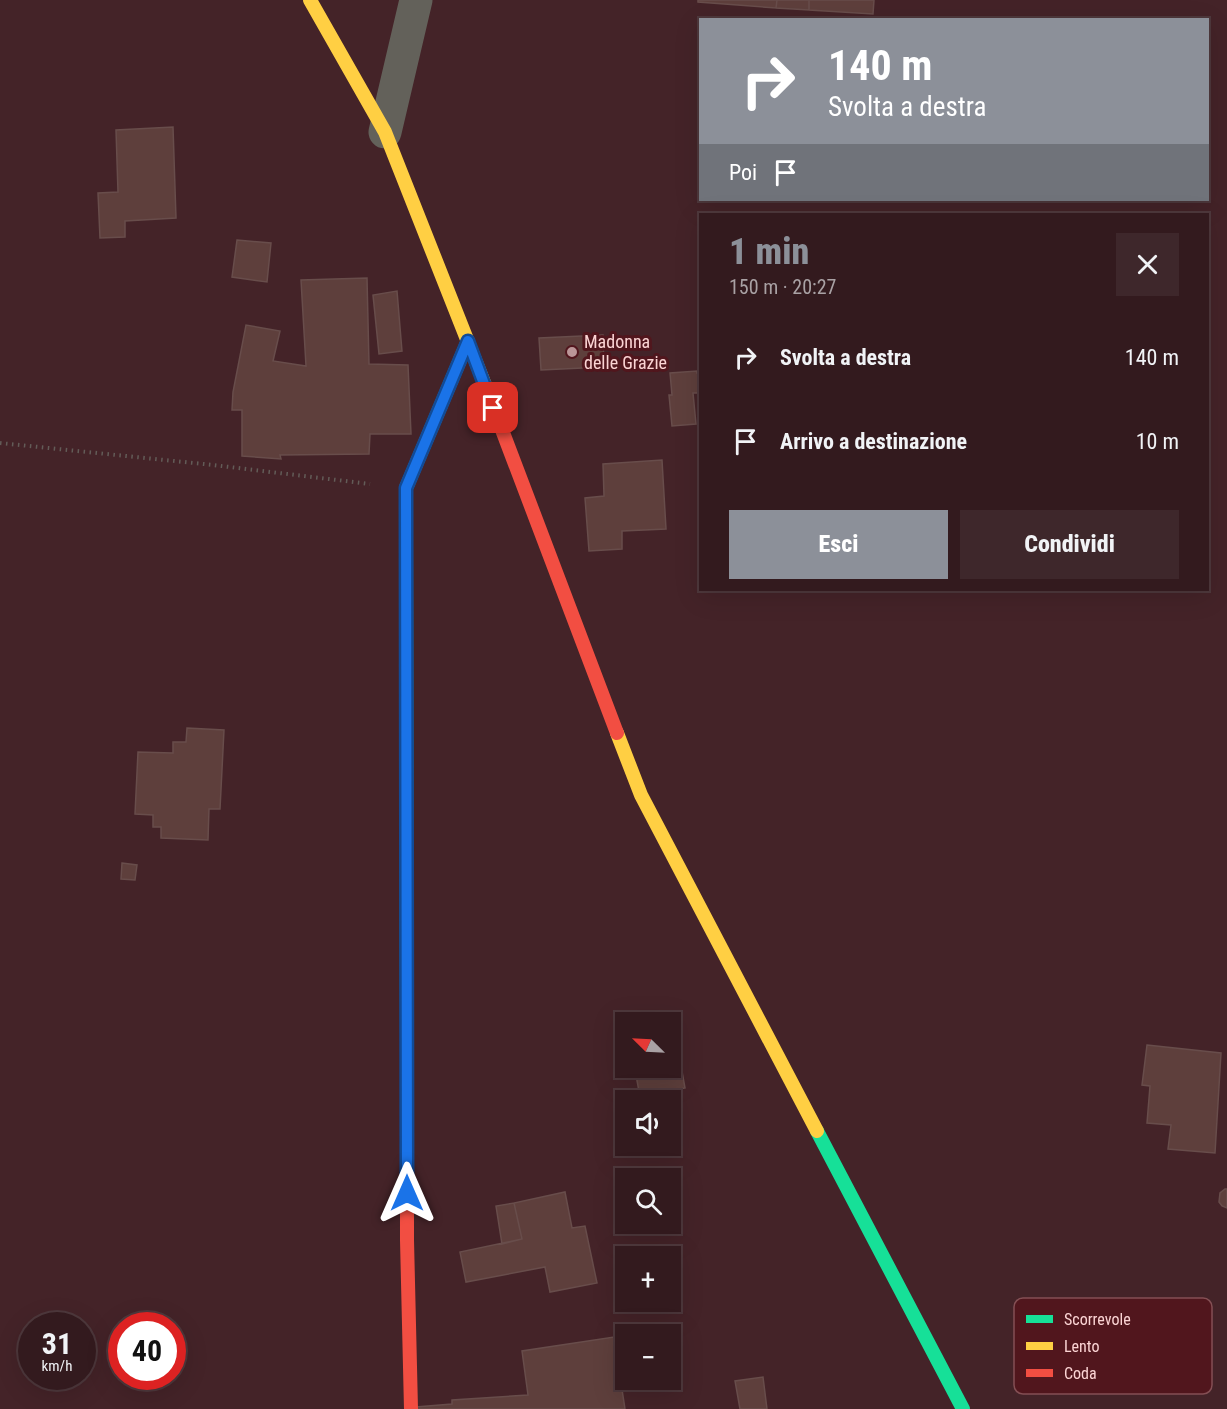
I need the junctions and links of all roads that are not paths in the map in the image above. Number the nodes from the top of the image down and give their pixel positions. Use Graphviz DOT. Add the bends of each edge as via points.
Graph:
graph roads {
  1 [pos="310,0"];
  2 [pos="416,0"];
  3 [pos="385,132"];
  4 [pos="468,341"];
  5 [pos="411,1409"];
  6 [pos="963,1409"];
  1 -- 3 [label="main road"];
  2 -- 3 [label="street"];
  3 -- 4 [label="main road"];
  4 -- 5 [label="main road" via="406,488 407,1240"];
  4 -- 6 [label="main road" via="641,795"];
}
